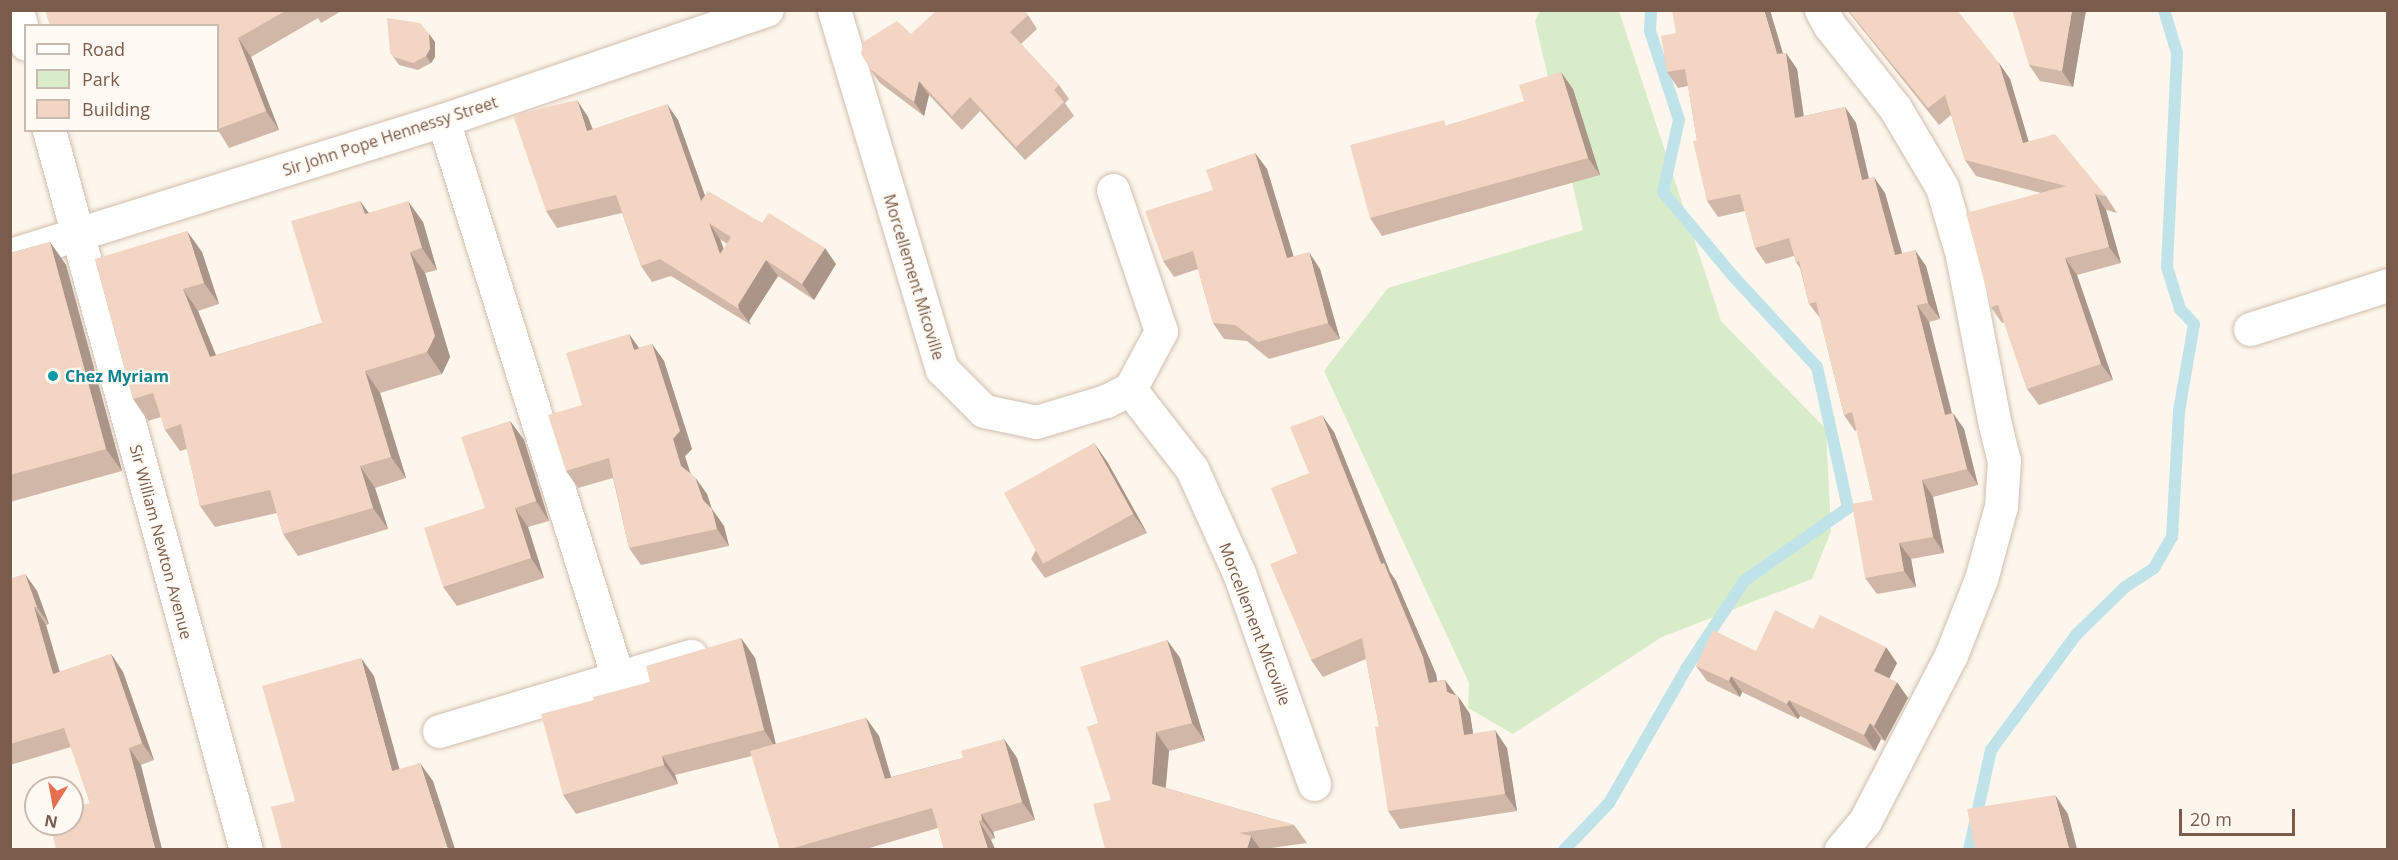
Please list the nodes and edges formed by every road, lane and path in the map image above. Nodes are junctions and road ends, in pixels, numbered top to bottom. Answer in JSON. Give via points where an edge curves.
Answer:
{"nodes":[{"id":1,"x":17,"y":10,"type":"edge"},
{"id":2,"x":767,"y":10,"type":"edge"},
{"id":3,"x":834,"y":10,"type":"edge"},
{"id":4,"x":1821,"y":10,"type":"edge"},
{"id":5,"x":24,"y":36,"type":"edge"},
{"id":6,"x":443,"y":120,"type":"junction"},
{"id":7,"x":50,"y":132,"type":"edge"},
{"id":8,"x":1113,"y":190,"type":"dead end"},
{"id":9,"x":76,"y":234,"type":"junction"},
{"id":10,"x":10,"y":255,"type":"edge"},
{"id":11,"x":2388,"y":285,"type":"edge"},
{"id":12,"x":2250,"y":329,"type":"dead end"},
{"id":13,"x":1130,"y":389,"type":"junction"},
{"id":14,"x":719,"y":648,"type":"edge"},
{"id":15,"x":618,"y":678,"type":"junction"},
{"id":16,"x":439,"y":731,"type":"dead end"},
{"id":17,"x":1314,"y":784,"type":"dead end"},
{"id":18,"x":246,"y":849,"type":"edge"},
{"id":19,"x":1841,"y":849,"type":"edge"}],
"edges":[{"from":1,"to":5,"type":"street"},
{"from":2,"to":6,"type":"street","name":"Sir John Pope Hennessy Street"},
{"from":3,"to":13,"type":"street","name":"Morcellement Micoville","via":[[942,369],[984,411],[1036,422],[1106,401]]},
{"from":4,"to":19,"type":"street","via":[[1895,108],[1942,187],[1962,255],[2004,460],[1998,516],[1981,579],[1951,655],[1865,821]]},
{"from":6,"to":9,"type":"street","name":"Sir John Pope Hennessy Street"},
{"from":6,"to":15,"type":"street"},
{"from":7,"to":9,"type":"street","name":"Sir William Newton Avenue"},
{"from":8,"to":13,"type":"street","via":[[1161,331]]},
{"from":9,"to":10,"type":"street","name":"Sir John Pope Hennessy Street"},
{"from":9,"to":18,"type":"street","name":"Sir William Newton Avenue"},
{"from":11,"to":12,"type":"street"},
{"from":13,"to":17,"type":"street","name":"Morcellement Micoville","via":[[1192,469],[1239,573]]},
{"from":14,"to":15,"type":"street"},
{"from":15,"to":16,"type":"street"}]}
